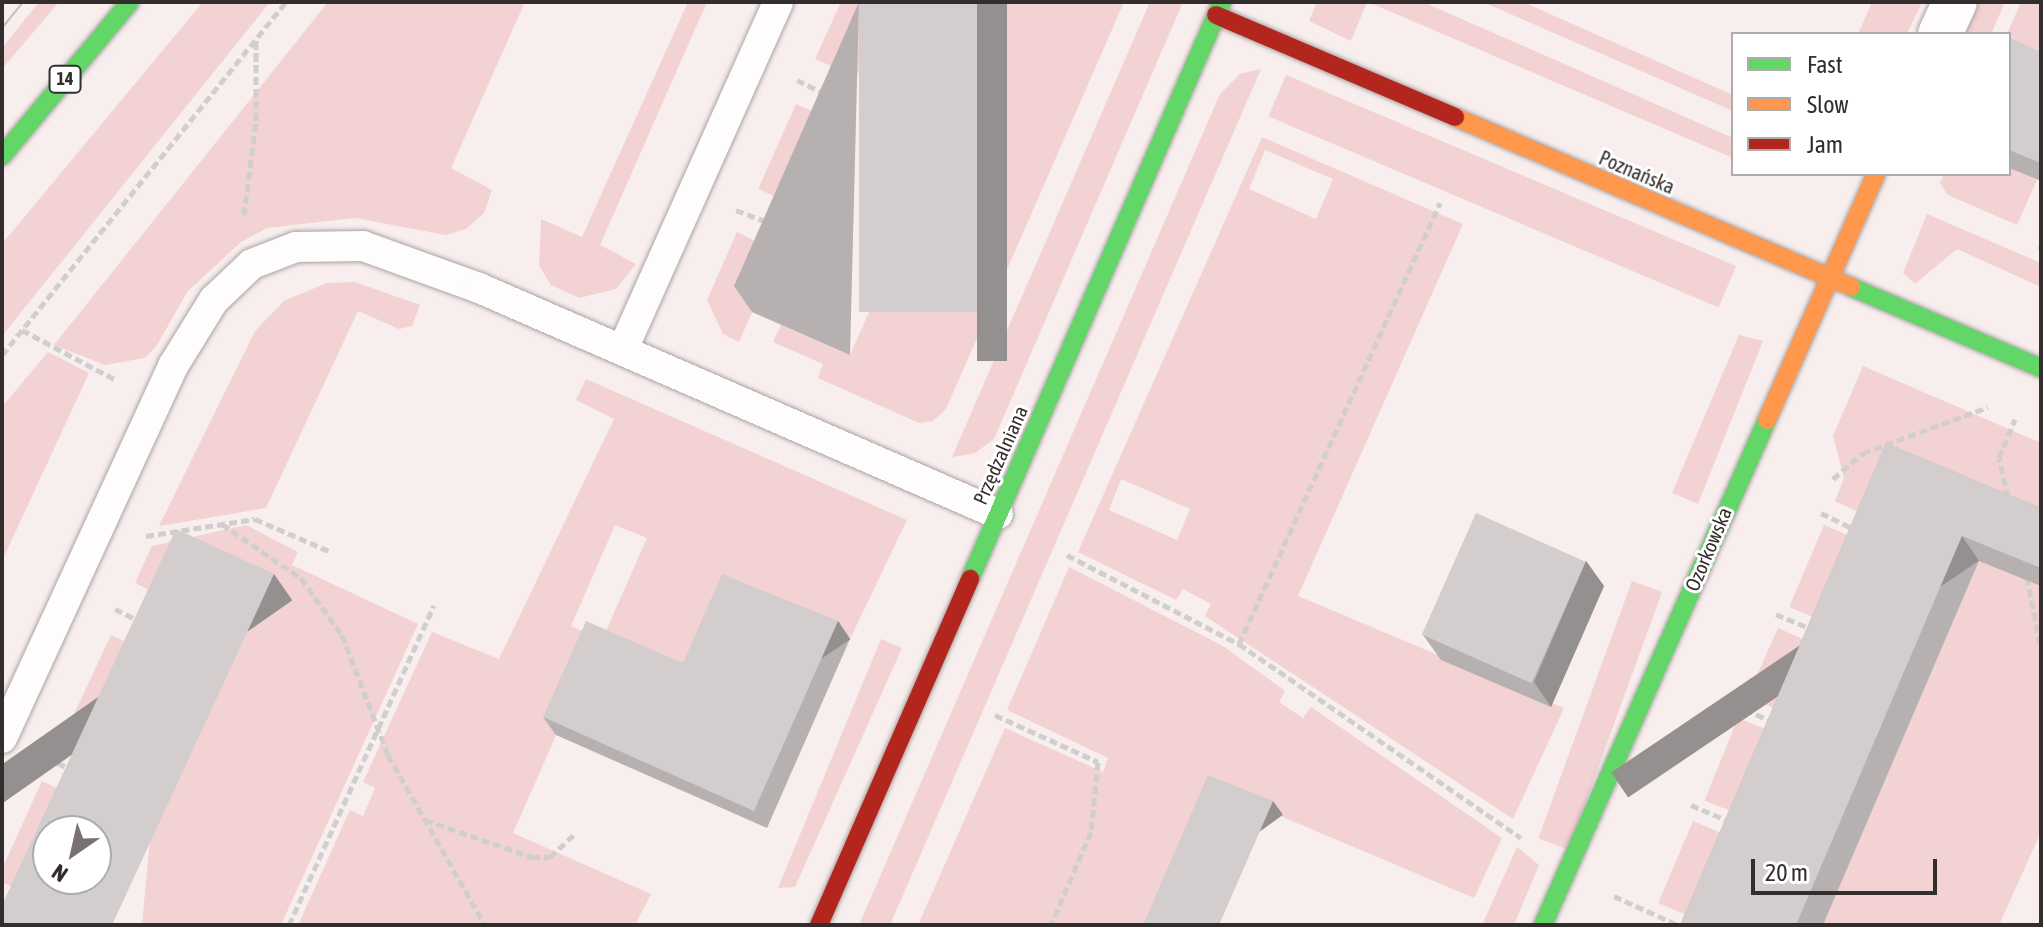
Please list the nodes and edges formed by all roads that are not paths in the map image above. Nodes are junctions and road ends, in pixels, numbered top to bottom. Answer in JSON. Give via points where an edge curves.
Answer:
{"nodes":[{"id":1,"x":130,"y":2,"type":"edge"},
{"id":2,"x":778,"y":2,"type":"edge"},
{"id":3,"x":1955,"y":2,"type":"edge"},
{"id":4,"x":1219,"y":8,"type":"edge"},
{"id":5,"x":1941,"y":32,"type":"edge"},
{"id":6,"x":2,"y":156,"type":"edge"},
{"id":7,"x":1875,"y":176,"type":"edge"},
{"id":8,"x":1827,"y":277,"type":"junction"},
{"id":9,"x":623,"y":349,"type":"junction"},
{"id":10,"x":2041,"y":368,"type":"edge"},
{"id":11,"x":998,"y":514,"type":"junction"},
{"id":12,"x":2,"y":738,"type":"edge"},
{"id":13,"x":819,"y":925,"type":"edge"},
{"id":14,"x":1543,"y":925,"type":"edge"}],
"edges":[{"from":1,"to":6,"type":"street","number":"14"},
{"from":2,"to":9,"type":"lane"},
{"from":3,"to":5,"type":"street"},
{"from":4,"to":8,"type":"street","name":"Poznańska"},
{"from":4,"to":11,"type":"street","name":"Przędzalniana"},
{"from":7,"to":8,"type":"street","name":"Ozorkowska"},
{"from":8,"to":10,"type":"street","name":"Poznańska"},
{"from":8,"to":14,"type":"street","name":"Ozorkowska"},
{"from":9,"to":11,"type":"lane"},
{"from":9,"to":12,"type":"lane","via":[[363,246],[296,247],[252,264],[214,300],[158,401]]},
{"from":11,"to":13,"type":"street","name":"Przędzalniana"}]}
